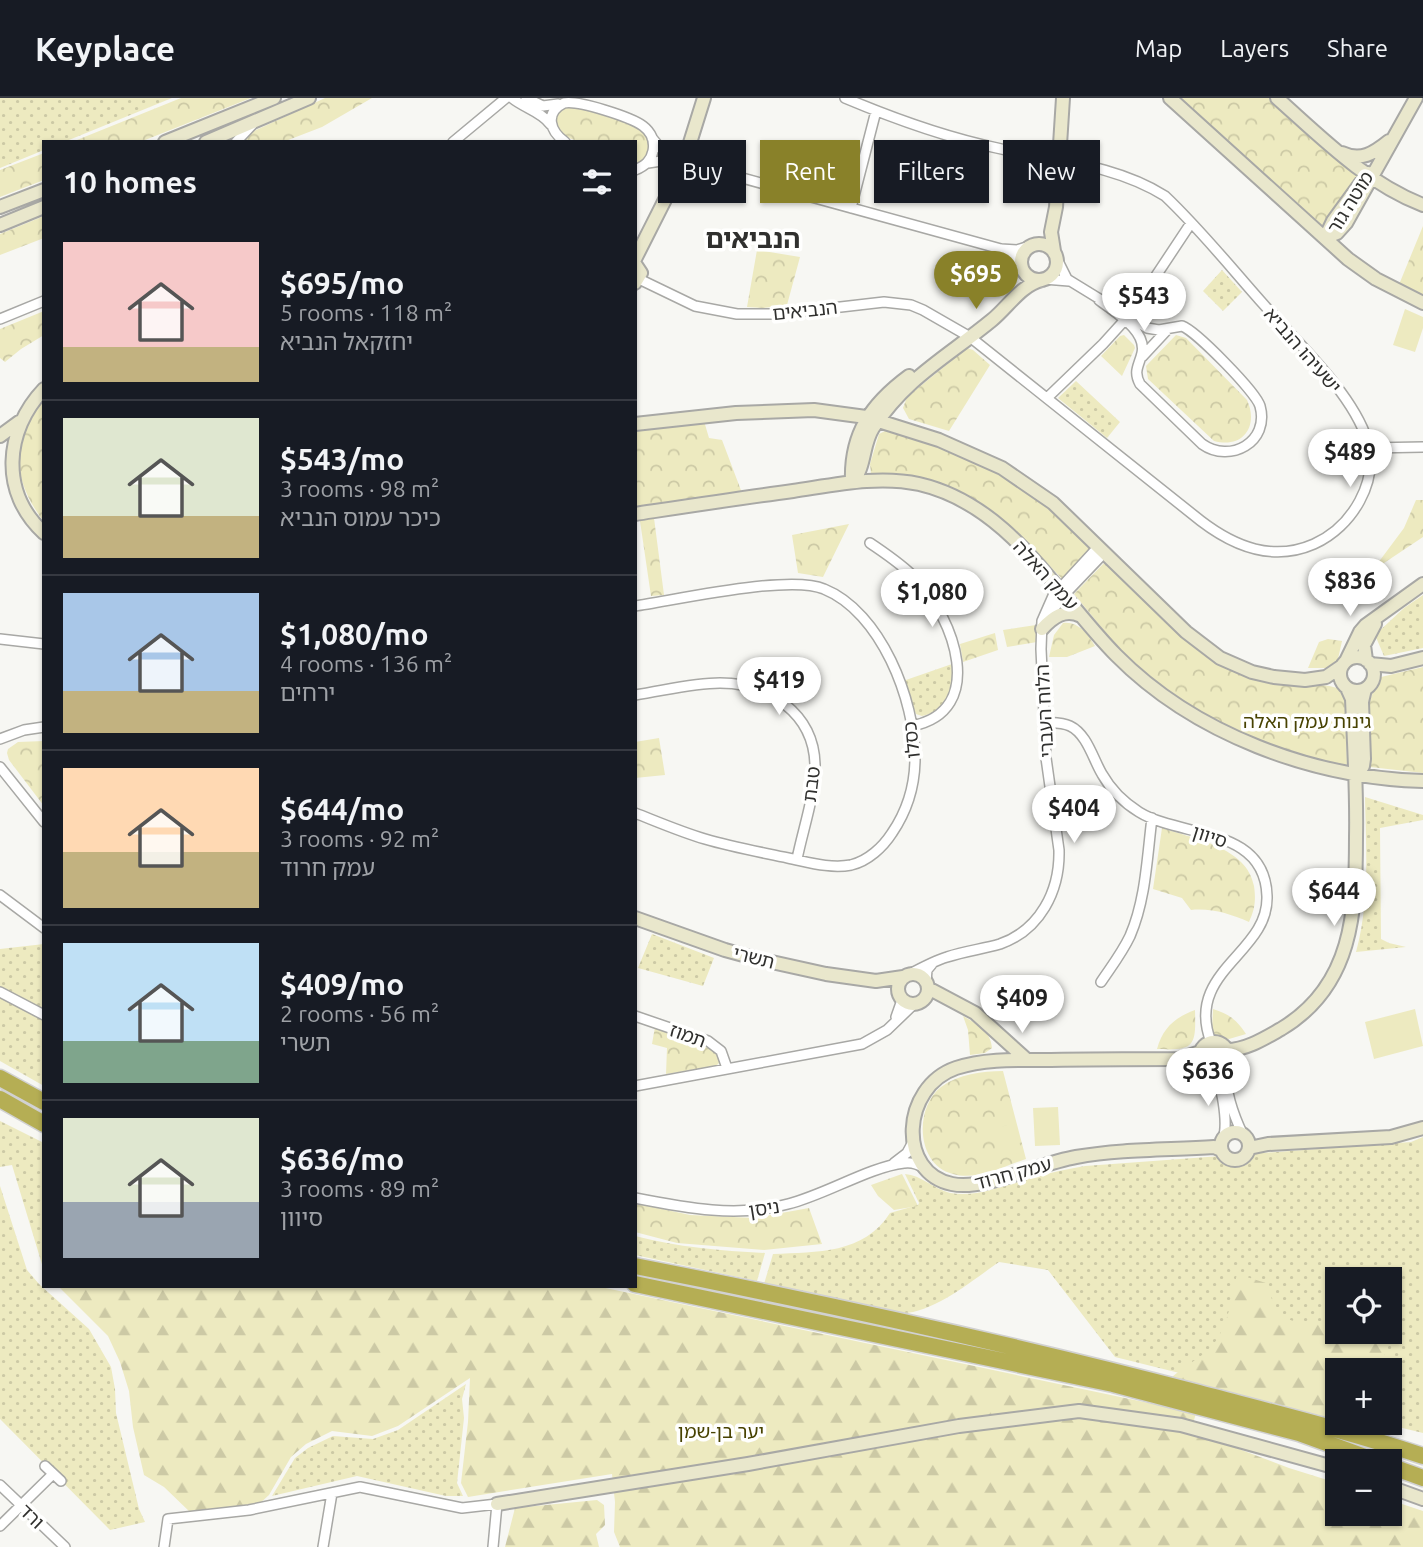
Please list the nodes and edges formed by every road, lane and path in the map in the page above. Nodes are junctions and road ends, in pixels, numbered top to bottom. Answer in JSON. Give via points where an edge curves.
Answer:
{"nodes":[{"id":1,"x":274,"y":98,"type":"edge"},
{"id":2,"x":309,"y":98,"type":"edge"},
{"id":3,"x":506,"y":98,"type":"edge"},
{"id":4,"x":512,"y":98,"type":"edge"},
{"id":5,"x":526,"y":98,"type":"edge"},
{"id":6,"x":704,"y":98,"type":"edge"},
{"id":7,"x":845,"y":98,"type":"edge"},
{"id":8,"x":1170,"y":98,"type":"edge"},
{"id":9,"x":1277,"y":98,"type":"edge"},
{"id":10,"x":1416,"y":98,"type":"edge"},
{"id":11,"x":1063,"y":100,"type":"edge"},
{"id":12,"x":564,"y":103,"type":"junction"},
{"id":13,"x":876,"y":111,"type":"junction"},
{"id":14,"x":254,"y":123,"type":"junction"},
{"id":15,"x":551,"y":127,"type":"junction"},
{"id":16,"x":652,"y":138,"type":"junction"},
{"id":17,"x":170,"y":140,"type":"edge"},
{"id":18,"x":211,"y":140,"type":"edge"},
{"id":19,"x":238,"y":140,"type":"edge"},
{"id":20,"x":455,"y":140,"type":"edge"},
{"id":21,"x":563,"y":140,"type":"edge"},
{"id":22,"x":691,"y":140,"type":"edge"},
{"id":23,"x":1060,"y":140,"type":"edge"},
{"id":24,"x":1389,"y":144,"type":"junction"},
{"id":25,"x":658,"y":147,"type":"edge"},
{"id":26,"x":1003,"y":148,"type":"edge"},
{"id":27,"x":1335,"y":149,"type":"junction"},
{"id":28,"x":658,"y":162,"type":"edge"},
{"id":29,"x":646,"y":164,"type":"junction"},
{"id":30,"x":637,"y":169,"type":"edge"},
{"id":31,"x":1100,"y":169,"type":"edge"},
{"id":32,"x":1369,"y":177,"type":"junction"},
{"id":33,"x":746,"y":180,"type":"edge"},
{"id":34,"x":42,"y":191,"type":"edge"},
{"id":35,"x":1396,"y":194,"type":"junction"},
{"id":36,"x":664,"y":203,"type":"edge"},
{"id":37,"x":1056,"y":203,"type":"edge"},
{"id":38,"x":1423,"y":205,"type":"edge"},
{"id":39,"x":0,"y":207,"type":"edge"},
{"id":40,"x":42,"y":208,"type":"edge"},
{"id":41,"x":851,"y":208,"type":"junction"},
{"id":42,"x":1191,"y":223,"type":"junction"},
{"id":43,"x":0,"y":225,"type":"edge"},
{"id":44,"x":1052,"y":225,"type":"junction"},
{"id":45,"x":1325,"y":238,"type":"junction"},
{"id":46,"x":1032,"y":245,"type":"junction"},
{"id":47,"x":1001,"y":249,"type":"junction"},
{"id":48,"x":1056,"y":255,"type":"junction"},
{"id":49,"x":637,"y":257,"type":"edge"},
{"id":50,"x":637,"y":265,"type":"edge"},
{"id":51,"x":1021,"y":267,"type":"junction"},
{"id":52,"x":1043,"y":280,"type":"junction"},
{"id":53,"x":637,"y":281,"type":"edge"},
{"id":54,"x":1071,"y":282,"type":"junction"},
{"id":55,"x":1012,"y":302,"type":"junction"},
{"id":56,"x":42,"y":303,"type":"edge"},
{"id":57,"x":1423,"y":303,"type":"edge"},
{"id":58,"x":1127,"y":318,"type":"junction"},
{"id":59,"x":0,"y":319,"type":"edge"},
{"id":60,"x":1172,"y":327,"type":"junction"},
{"id":61,"x":965,"y":340,"type":"junction"},
{"id":62,"x":1138,"y":363,"type":"junction"},
{"id":63,"x":42,"y":392,"type":"edge"},
{"id":64,"x":900,"y":394,"type":"junction"},
{"id":65,"x":1047,"y":398,"type":"junction"},
{"id":66,"x":22,"y":419,"type":"junction"},
{"id":67,"x":872,"y":419,"type":"junction"},
{"id":68,"x":637,"y":424,"type":"edge"},
{"id":69,"x":907,"y":430,"type":"junction"},
{"id":70,"x":0,"y":436,"type":"edge"},
{"id":71,"x":1423,"y":447,"type":"edge"},
{"id":72,"x":1370,"y":448,"type":"junction"},
{"id":73,"x":0,"y":459,"type":"edge"},
{"id":74,"x":13,"y":477,"type":"junction"},
{"id":75,"x":852,"y":482,"type":"junction"},
{"id":76,"x":637,"y":514,"type":"edge"},
{"id":77,"x":42,"y":531,"type":"edge"},
{"id":78,"x":870,"y":543,"type":"dead end"},
{"id":79,"x":1102,"y":549,"type":"junction"},
{"id":80,"x":1423,"y":584,"type":"edge"},
{"id":81,"x":1062,"y":592,"type":"junction"},
{"id":82,"x":637,"y":606,"type":"edge"},
{"id":83,"x":1389,"y":607,"type":"junction"},
{"id":84,"x":1084,"y":618,"type":"junction"},
{"id":85,"x":1042,"y":634,"type":"junction"},
{"id":86,"x":0,"y":639,"type":"edge"},
{"id":87,"x":42,"y":644,"type":"edge"},
{"id":88,"x":1423,"y":658,"type":"edge"},
{"id":89,"x":1368,"y":662,"type":"junction"},
{"id":90,"x":1344,"y":663,"type":"junction"},
{"id":91,"x":1347,"y":688,"type":"junction"},
{"id":92,"x":1366,"y":689,"type":"junction"},
{"id":93,"x":637,"y":695,"type":"edge"},
{"id":94,"x":1043,"y":722,"type":"junction"},
{"id":95,"x":912,"y":726,"type":"junction"},
{"id":96,"x":42,"y":727,"type":"edge"},
{"id":97,"x":0,"y":739,"type":"edge"},
{"id":98,"x":0,"y":767,"type":"edge"},
{"id":99,"x":1356,"y":775,"type":"junction"},
{"id":100,"x":1423,"y":781,"type":"edge"},
{"id":101,"x":637,"y":815,"type":"edge"},
{"id":102,"x":1152,"y":818,"type":"junction"},
{"id":103,"x":42,"y":820,"type":"edge"},
{"id":104,"x":797,"y":859,"type":"junction"},
{"id":105,"x":0,"y":895,"type":"edge"},
{"id":106,"x":637,"y":919,"type":"edge"},
{"id":107,"x":42,"y":926,"type":"edge"},
{"id":108,"x":937,"y":961,"type":"junction"},
{"id":109,"x":906,"y":976,"type":"junction"},
{"id":110,"x":876,"y":981,"type":"junction"},
{"id":111,"x":1101,"y":982,"type":"dead end"},
{"id":112,"x":927,"y":985,"type":"junction"},
{"id":113,"x":0,"y":992,"type":"edge"},
{"id":114,"x":908,"y":1001,"type":"junction"},
{"id":115,"x":952,"y":1002,"type":"junction"},
{"id":116,"x":42,"y":1014,"type":"edge"},
{"id":117,"x":637,"y":1017,"type":"edge"},
{"id":118,"x":996,"y":1033,"type":"junction"},
{"id":119,"x":1217,"y":1044,"type":"junction"},
{"id":120,"x":1200,"y":1052,"type":"junction"},
{"id":121,"x":1027,"y":1060,"type":"junction"},
{"id":122,"x":990,"y":1061,"type":"junction"},
{"id":123,"x":1226,"y":1064,"type":"junction"},
{"id":124,"x":727,"y":1068,"type":"junction"},
{"id":125,"x":1210,"y":1070,"type":"junction"},
{"id":126,"x":0,"y":1078,"type":"edge"},
{"id":127,"x":637,"y":1086,"type":"edge"},
{"id":128,"x":0,"y":1099,"type":"edge"},
{"id":129,"x":42,"y":1101,"type":"edge"},
{"id":130,"x":42,"y":1123,"type":"edge"},
{"id":131,"x":1423,"y":1128,"type":"edge"},
{"id":132,"x":1243,"y":1135,"type":"junction"},
{"id":133,"x":914,"y":1140,"type":"junction"},
{"id":134,"x":1222,"y":1144,"type":"junction"},
{"id":135,"x":1249,"y":1148,"type":"junction"},
{"id":136,"x":886,"y":1167,"type":"junction"},
{"id":137,"x":926,"y":1169,"type":"junction"},
{"id":138,"x":637,"y":1198,"type":"edge"},
{"id":139,"x":637,"y":1266,"type":"edge"},
{"id":140,"x":637,"y":1284,"type":"edge"},
{"id":141,"x":1343,"y":1449,"type":"edge"},
{"id":142,"x":1423,"y":1456,"type":"edge"},
{"id":143,"x":1325,"y":1465,"type":"edge"},
{"id":144,"x":1402,"y":1470,"type":"edge"},
{"id":145,"x":1423,"y":1478,"type":"edge"},
{"id":146,"x":61,"y":1481,"type":"dead end"},
{"id":147,"x":0,"y":1485,"type":"edge"},
{"id":148,"x":1402,"y":1491,"type":"edge"},
{"id":149,"x":332,"y":1493,"type":"junction"},
{"id":150,"x":1423,"y":1499,"type":"edge"},
{"id":151,"x":497,"y":1504,"type":"junction"},
{"id":152,"x":21,"y":1505,"type":"junction"},
{"id":153,"x":0,"y":1526,"type":"edge"},
{"id":154,"x":65,"y":1547,"type":"edge"},
{"id":155,"x":164,"y":1547,"type":"edge"},
{"id":156,"x":323,"y":1547,"type":"edge"},
{"id":157,"x":493,"y":1547,"type":"edge"}],
"edges":[{"from":1,"to":17,"type":"street"},
{"from":2,"to":14,"type":"street"},
{"from":3,"to":20,"type":"street"},
{"from":4,"to":15,"type":"street","via":[[544,117]]},
{"from":5,"to":12,"type":"street","via":[[543,106]]},
{"from":6,"to":22,"type":"street"},
{"from":7,"to":13,"type":"street","name":"ישעיהו הנביא"},
{"from":8,"to":45,"type":"street"},
{"from":9,"to":27,"type":"street"},
{"from":10,"to":24,"type":"street","name":"מוטה גור"},
{"from":11,"to":23,"type":"street"},
{"from":12,"to":15,"type":"street","via":[[552,112]]},
{"from":12,"to":16,"type":"street","via":[[580,103],[635,122]]},
{"from":13,"to":26,"type":"street","name":"ישעיהו הנביא","via":[[956,138]]},
{"from":13,"to":41,"type":"street"},
{"from":14,"to":18,"type":"street"},
{"from":14,"to":19,"type":"street"},
{"from":15,"to":21,"type":"street"},
{"from":16,"to":25,"type":"street"},
{"from":16,"to":29,"type":"street","via":[[653,153]]},
{"from":24,"to":27,"type":"street","via":[[1363,157]]},
{"from":24,"to":32,"type":"street","name":"מוטה גור"},
{"from":24,"to":35,"type":"street","via":[[1386,175]]},
{"from":27,"to":32,"type":"street"},
{"from":28,"to":29,"type":"street"},
{"from":29,"to":30,"type":"street"},
{"from":31,"to":42,"type":"street","name":"ישעיהו הנביא","via":[[1165,196]]},
{"from":32,"to":35,"type":"street"},
{"from":32,"to":45,"type":"street","name":"מוטה גור","via":[[1346,223]]},
{"from":33,"to":41,"type":"street"},
{"from":34,"to":39,"type":"street"},
{"from":35,"to":38,"type":"street"},
{"from":36,"to":49,"type":"street"},
{"from":37,"to":44,"type":"street"},
{"from":40,"to":43,"type":"street"},
{"from":41,"to":47,"type":"street"},
{"from":42,"to":58,"type":"street"},
{"from":42,"to":72,"type":"street","name":"ישעיהו הנביא","via":[[1343,396]]},
{"from":44,"to":46,"type":"street","via":[[1044,238]]},
{"from":44,"to":48,"type":"street"},
{"from":45,"to":57,"type":"street","via":[[1361,269]]},
{"from":46,"to":47,"type":"street"},
{"from":46,"to":48,"type":"street","via":[[1046,245]]},
{"from":46,"to":51,"type":"street","via":[[1023,253]]},
{"from":47,"to":51,"type":"street"},
{"from":48,"to":52,"type":"street","via":[[1054,272]]},
{"from":48,"to":54,"type":"street"},
{"from":50,"to":53,"type":"street"},
{"from":51,"to":52,"type":"street","via":[[1029,278]]},
{"from":51,"to":55,"type":"street","via":[[1022,284]]},
{"from":52,"to":54,"type":"street"},
{"from":52,"to":55,"type":"street","via":[[1030,284]]},
{"from":53,"to":61,"type":"street","name":"הנביאים","via":[[695,306],[737,314],[877,303],[911,305],[939,318]]},
{"from":54,"to":58,"type":"street"},
{"from":55,"to":61,"type":"street"},
{"from":56,"to":59,"type":"street"},
{"from":58,"to":60,"type":"street","via":[[1153,330]]},
{"from":58,"to":62,"type":"street","via":[[1140,338]]},
{"from":58,"to":65,"type":"street"},
{"from":60,"to":62,"type":"street"},
{"from":60,"to":62,"type":"street","via":[[1192,331],[1254,395],[1261,422],[1250,442],[1227,453],[1210,450],[1140,384]]},
{"from":61,"to":64,"type":"street"},
{"from":61,"to":65,"type":"street"},
{"from":61,"to":67,"type":"street","via":[[897,384]]},
{"from":63,"to":66,"type":"street"},
{"from":64,"to":67,"type":"street"},
{"from":64,"to":69,"type":"street","via":[[897,414]]},
{"from":65,"to":72,"type":"street","via":[[1219,534],[1245,548],[1304,549],[1339,527],[1363,494]]},
{"from":66,"to":70,"type":"street"},
{"from":66,"to":74,"type":"street","via":[[13,450]]},
{"from":67,"to":68,"type":"street","via":[[828,411],[778,410]]},
{"from":67,"to":69,"type":"street"},
{"from":67,"to":75,"type":"street","via":[[861,469]]},
{"from":69,"to":79,"type":"street","via":[[958,447],[1017,476]]},
{"from":71,"to":72,"type":"street"},
{"from":73,"to":74,"type":"street"},
{"from":74,"to":77,"type":"street","via":[[27,516]]},
{"from":75,"to":76,"type":"street","name":"עמק האלה"},
{"from":75,"to":81,"type":"street","name":"עמק האלה","via":[[902,481],[962,500],[1005,530]]},
{"from":78,"to":95,"type":"street","via":[[928,593],[954,650],[957,681],[949,707],[933,720]]},
{"from":79,"to":81,"type":"street","name":"הלוח העברי"},
{"from":79,"to":90,"type":"street","via":[[1186,632],[1234,666],[1305,680],[1326,677]]},
{"from":80,"to":83,"type":"street"},
{"from":81,"to":84,"type":"street","name":"עמק האלה"},
{"from":81,"to":85,"type":"street","name":"הלוח העברי","via":[[1044,612]]},
{"from":82,"to":95,"type":"street","name":"כסלו","via":[[780,584],[823,588],[857,611],[881,641]]},
{"from":83,"to":89,"type":"street","via":[[1366,639]]},
{"from":83,"to":90,"type":"street","via":[[1360,632]]},
{"from":84,"to":85,"type":"street","via":[[1067,612],[1054,618]]},
{"from":84,"to":99,"type":"street","name":"עמק האלה","via":[[1131,670],[1186,710],[1262,747]]},
{"from":85,"to":94,"type":"street","name":"הלוח העברי"},
{"from":86,"to":87,"type":"street"},
{"from":88,"to":89,"type":"street","via":[[1391,666]]},
{"from":89,"to":90,"type":"street","via":[[1356,657]]},
{"from":89,"to":92,"type":"street","via":[[1373,680]]},
{"from":90,"to":91,"type":"street","via":[[1341,680]]},
{"from":91,"to":92,"type":"street"},
{"from":91,"to":99,"type":"street","via":[[1352,699]]},
{"from":92,"to":99,"type":"street","via":[[1362,702],[1364,759]]},
{"from":93,"to":104,"type":"street","name":"טבת","via":[[738,684],[773,696],[795,712],[808,733],[815,761]]},
{"from":94,"to":102,"type":"street","name":"סיוון","via":[[1076,730],[1109,786],[1128,805]]},
{"from":94,"to":108,"type":"street","name":"הלוח העברי","via":[[1060,865],[1051,898],[1033,924],[1010,940]]},
{"from":95,"to":104,"type":"street","name":"כסלו","via":[[915,760],[909,800],[887,841],[852,864],[824,865]]},
{"from":96,"to":97,"type":"street"},
{"from":98,"to":103,"type":"street"},
{"from":99,"to":100,"type":"street","name":"עמק האלה"},
{"from":99,"to":119,"type":"street","via":[[1355,895],[1342,958],[1324,989],[1299,1016],[1244,1047],[1233,1050]]},
{"from":101,"to":104,"type":"street","name":"כסלו","via":[[702,838]]},
{"from":102,"to":111,"type":"street","via":[[1136,921]]},
{"from":102,"to":119,"type":"street","name":"סיוון","via":[[1233,843],[1253,858],[1265,882],[1264,919],[1214,984],[1205,1027]]},
{"from":105,"to":107,"type":"street"},
{"from":106,"to":110,"type":"street","name":"תשרי","via":[[758,959]]},
{"from":108,"to":109,"type":"street","name":"הלוח העברי"},
{"from":108,"to":112,"type":"street","via":[[927,970]]},
{"from":109,"to":110,"type":"street","name":"תשרי"},
{"from":109,"to":112,"type":"street","via":[[919,975]]},
{"from":109,"to":114,"type":"street","via":[[898,985]]},
{"from":110,"to":114,"type":"street","name":"תשרי"},
{"from":112,"to":114,"type":"street","via":[[926,996]]},
{"from":112,"to":115,"type":"street"},
{"from":113,"to":116,"type":"street"},
{"from":114,"to":115,"type":"street"},
{"from":114,"to":124,"type":"street","via":[[891,1025],[862,1044]]},
{"from":115,"to":118,"type":"street","via":[[975,1013]]},
{"from":117,"to":124,"type":"street","name":"תמוז","via":[[708,1041],[721,1051]]},
{"from":118,"to":121,"type":"street"},
{"from":118,"to":122,"type":"street","via":[[998,1054]]},
{"from":119,"to":120,"type":"street"},
{"from":119,"to":123,"type":"street","via":[[1228,1055]]},
{"from":120,"to":121,"type":"street","via":[[1179,1059]]},
{"from":120,"to":125,"type":"street","via":[[1202,1065]]},
{"from":121,"to":122,"type":"street"},
{"from":122,"to":133,"type":"street","via":[[955,1068],[933,1080],[915,1109]]},
{"from":123,"to":125,"type":"street","via":[[1220,1070]]},
{"from":123,"to":132,"type":"street","via":[[1234,1114]]},
{"from":124,"to":127,"type":"street"},
{"from":125,"to":134,"type":"street","via":[[1226,1117]]},
{"from":126,"to":129,"type":"highway"},
{"from":128,"to":130,"type":"highway"},
{"from":131,"to":135,"type":"street","via":[[1391,1138]]},
{"from":132,"to":134,"type":"street","via":[[1234,1132]]},
{"from":132,"to":135,"type":"street"},
{"from":133,"to":136,"type":"street","name":"ניסן","via":[[907,1153]]},
{"from":133,"to":137,"type":"street"},
{"from":134,"to":135,"type":"street","via":[[1227,1158],[1236,1160]]},
{"from":134,"to":137,"type":"street","name":"עמק חרוד","via":[[1077,1157],[975,1185],[950,1184]]},
{"from":136,"to":137,"type":"street","name":"ניסן","via":[[910,1163]]},
{"from":136,"to":138,"type":"street","name":"ניסן","via":[[809,1198],[761,1211],[732,1212]]},
{"from":139,"to":142,"type":"highway","via":[[825,1304],[1128,1374]]},
{"from":140,"to":141,"type":"highway","via":[[1113,1384]]},
{"from":143,"to":151,"type":"street","via":[[1181,1425],[1079,1411],[959,1426]]},
{"from":144,"to":145,"type":"highway"},
{"from":146,"to":152,"type":"street","via":[[49,1470]]},
{"from":147,"to":152,"type":"street","name":"ורד"},
{"from":148,"to":150,"type":"street"},
{"from":149,"to":151,"type":"street","via":[[360,1487],[463,1508]]},
{"from":149,"to":155,"type":"street","via":[[249,1510],[168,1519]]},
{"from":149,"to":156,"type":"street"},
{"from":151,"to":157,"type":"street"},
{"from":152,"to":153,"type":"street"},
{"from":152,"to":154,"type":"street","name":"ורד"}]}
